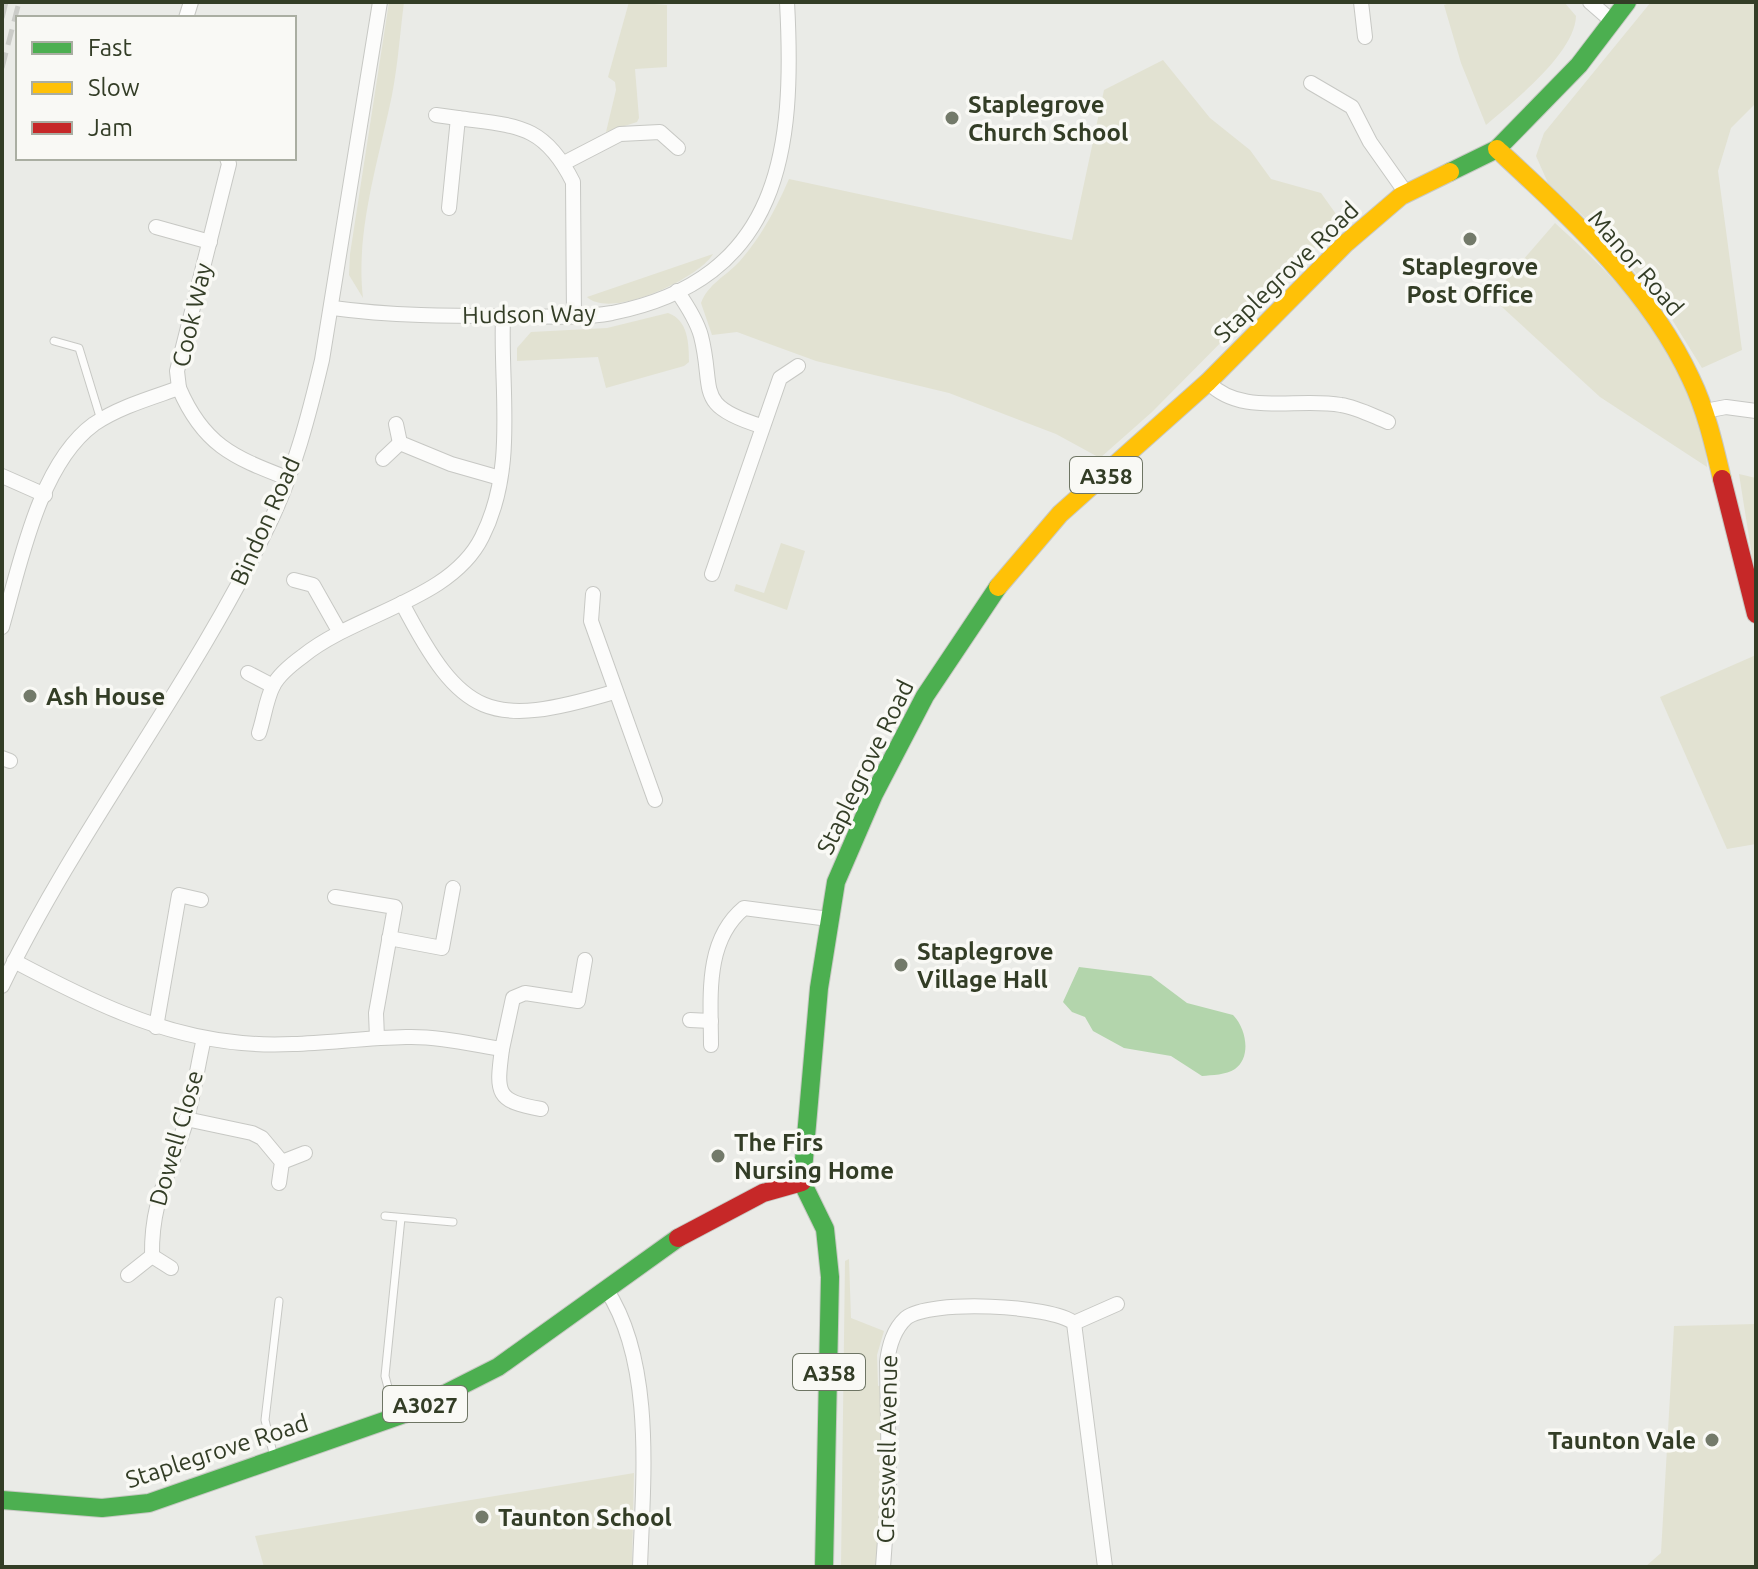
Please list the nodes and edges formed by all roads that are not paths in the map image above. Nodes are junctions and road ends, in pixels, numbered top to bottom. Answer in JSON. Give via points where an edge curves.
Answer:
{"nodes":[{"id":1,"x":380,"y":2,"type":"edge"},
{"id":2,"x":787,"y":2,"type":"edge"},
{"id":3,"x":1361,"y":2,"type":"edge"},
{"id":4,"x":1590,"y":2,"type":"edge"},
{"id":5,"x":1627,"y":2,"type":"edge"},
{"id":6,"x":1613,"y":22,"type":"junction"},
{"id":7,"x":1365,"y":37,"type":"dead end"},
{"id":8,"x":1311,"y":83,"type":"dead end"},
{"id":9,"x":436,"y":115,"type":"dead end"},
{"id":10,"x":458,"y":118,"type":"junction"},
{"id":11,"x":678,"y":148,"type":"dead end"},
{"id":12,"x":1497,"y":149,"type":"junction"},
{"id":13,"x":228,"y":160,"type":"edge"},
{"id":14,"x":564,"y":163,"type":"junction"},
{"id":15,"x":1406,"y":193,"type":"junction"},
{"id":16,"x":449,"y":208,"type":"dead end"},
{"id":17,"x":156,"y":227,"type":"dead end"},
{"id":18,"x":210,"y":242,"type":"junction"},
{"id":19,"x":677,"y":291,"type":"junction"},
{"id":20,"x":333,"y":308,"type":"junction"},
{"id":21,"x":503,"y":316,"type":"junction"},
{"id":22,"x":574,"y":316,"type":"junction"},
{"id":23,"x":54,"y":341,"type":"dead end"},
{"id":24,"x":798,"y":366,"type":"dead end"},
{"id":25,"x":1208,"y":382,"type":"junction"},
{"id":26,"x":179,"y":388,"type":"junction"},
{"id":27,"x":1705,"y":411,"type":"junction"},
{"id":28,"x":1756,"y":411,"type":"edge"},
{"id":29,"x":101,"y":420,"type":"junction"},
{"id":30,"x":1388,"y":422,"type":"dead end"},
{"id":31,"x":396,"y":424,"type":"dead end"},
{"id":32,"x":761,"y":426,"type":"junction"},
{"id":33,"x":400,"y":443,"type":"junction"},
{"id":34,"x":383,"y":459,"type":"dead end"},
{"id":35,"x":2,"y":476,"type":"edge"},
{"id":36,"x":287,"y":478,"type":"junction"},
{"id":37,"x":500,"y":478,"type":"junction"},
{"id":38,"x":45,"y":495,"type":"junction"},
{"id":39,"x":712,"y":574,"type":"dead end"},
{"id":40,"x":294,"y":580,"type":"dead end"},
{"id":41,"x":593,"y":594,"type":"dead end"},
{"id":42,"x":402,"y":603,"type":"junction"},
{"id":43,"x":1756,"y":614,"type":"edge"},
{"id":44,"x":2,"y":627,"type":"edge"},
{"id":45,"x":339,"y":631,"type":"junction"},
{"id":46,"x":248,"y":673,"type":"dead end"},
{"id":47,"x":273,"y":686,"type":"junction"},
{"id":48,"x":614,"y":692,"type":"junction"},
{"id":49,"x":259,"y":733,"type":"dead end"},
{"id":50,"x":655,"y":800,"type":"dead end"},
{"id":51,"x":453,"y":888,"type":"dead end"},
{"id":52,"x":335,"y":897,"type":"dead end"},
{"id":53,"x":201,"y":900,"type":"dead end"},
{"id":54,"x":829,"y":919,"type":"junction"},
{"id":55,"x":389,"y":938,"type":"junction"},
{"id":56,"x":585,"y":960,"type":"dead end"},
{"id":57,"x":14,"y":961,"type":"junction"},
{"id":58,"x":2,"y":986,"type":"edge"},
{"id":59,"x":690,"y":1020,"type":"dead end"},
{"id":60,"x":711,"y":1021,"type":"junction"},
{"id":61,"x":156,"y":1027,"type":"junction"},
{"id":62,"x":204,"y":1038,"type":"junction"},
{"id":63,"x":377,"y":1038,"type":"junction"},
{"id":64,"x":711,"y":1045,"type":"dead end"},
{"id":65,"x":502,"y":1049,"type":"junction"},
{"id":66,"x":541,"y":1109,"type":"dead end"},
{"id":67,"x":186,"y":1119,"type":"junction"},
{"id":68,"x":305,"y":1153,"type":"dead end"},
{"id":69,"x":282,"y":1162,"type":"junction"},
{"id":70,"x":802,"y":1182,"type":"junction"},
{"id":71,"x":279,"y":1183,"type":"dead end"},
{"id":72,"x":385,"y":1216,"type":"dead end"},
{"id":73,"x":401,"y":1218,"type":"junction"},
{"id":74,"x":453,"y":1222,"type":"dead end"},
{"id":75,"x":152,"y":1256,"type":"junction"},
{"id":76,"x":171,"y":1268,"type":"dead end"},
{"id":77,"x":128,"y":1275,"type":"dead end"},
{"id":78,"x":606,"y":1289,"type":"junction"},
{"id":79,"x":279,"y":1301,"type":"dead end"},
{"id":80,"x":1117,"y":1304,"type":"dead end"},
{"id":81,"x":1074,"y":1323,"type":"junction"},
{"id":82,"x":395,"y":1416,"type":"junction"},
{"id":83,"x":274,"y":1459,"type":"junction"},
{"id":84,"x":2,"y":1500,"type":"edge"},
{"id":85,"x":640,"y":1567,"type":"edge"},
{"id":86,"x":824,"y":1567,"type":"edge"},
{"id":87,"x":883,"y":1567,"type":"edge"},
{"id":88,"x":1105,"y":1567,"type":"edge"}],
"edges":[{"from":1,"to":20,"type":"street","name":"Bindon Road"},
{"from":2,"to":19,"type":"street","name":"Hudson Way","via":[[786,114],[776,179],[756,224],[734,251]]},
{"from":3,"to":7,"type":"street"},
{"from":4,"to":6,"type":"street"},
{"from":5,"to":6,"type":"main road","number":"A358"},
{"from":6,"to":12,"type":"main road","number":"A358","via":[[1542,106]]},
{"from":8,"to":15,"type":"street","via":[[1352,107]]},
{"from":9,"to":10,"type":"street"},
{"from":10,"to":14,"type":"street","via":[[512,125],[541,137]]},
{"from":10,"to":16,"type":"street"},
{"from":11,"to":14,"type":"street","via":[[660,132],[620,134]]},
{"from":12,"to":15,"type":"main road","name":"Staplegrove Road","number":"A358"},
{"from":12,"to":27,"type":"main road","name":"Manor Road","via":[[1634,291],[1660,324]]},
{"from":13,"to":18,"type":"street","name":"Cook Way"},
{"from":14,"to":22,"type":"street","via":[[576,202]]},
{"from":15,"to":25,"type":"main road","name":"Staplegrove Road","number":"A358","via":[[1345,244]]},
{"from":17,"to":18,"type":"street","name":"Cook Way"},
{"from":18,"to":26,"type":"street","name":"Cook Way","via":[[177,371]]},
{"from":19,"to":22,"type":"street","name":"Hudson Way","via":[[639,306]]},
{"from":19,"to":32,"type":"street","via":[[701,334],[713,402],[731,417]]},
{"from":20,"to":21,"type":"street","name":"Hudson Way"},
{"from":20,"to":36,"type":"street","name":"Bindon Road","via":[[311,408]]},
{"from":21,"to":22,"type":"street","name":"Hudson Way"},
{"from":21,"to":37,"type":"street","via":[[506,450]]},
{"from":23,"to":29,"type":"lane","via":[[79,348]]},
{"from":24,"to":32,"type":"street","via":[[780,378]]},
{"from":25,"to":30,"type":"street","via":[[1220,395],[1240,401],[1342,405]]},
{"from":25,"to":54,"type":"main road","name":"Staplegrove Road","number":"A358","via":[[1060,514],[992,594],[925,696],[874,794],[846,854]]},
{"from":26,"to":29,"type":"street","name":"Cook Way"},
{"from":26,"to":36,"type":"street","name":"Cook Way","via":[[195,422],[215,444]]},
{"from":27,"to":28,"type":"street"},
{"from":27,"to":43,"type":"main road","name":"Manor Road","via":[[1734,547]]},
{"from":29,"to":38,"type":"street","name":"Cook Way","via":[[69,450]]},
{"from":31,"to":33,"type":"street"},
{"from":32,"to":39,"type":"street"},
{"from":33,"to":34,"type":"street"},
{"from":33,"to":37,"type":"street"},
{"from":35,"to":38,"type":"street"},
{"from":36,"to":57,"type":"street","name":"Bindon Road","via":[[219,620],[46,899]]},
{"from":37,"to":42,"type":"street","via":[[481,539],[464,561],[442,581]]},
{"from":38,"to":44,"type":"street","name":"Cook Way"},
{"from":40,"to":45,"type":"street","via":[[313,585]]},
{"from":41,"to":48,"type":"street","via":[[591,621]]},
{"from":42,"to":45,"type":"street"},
{"from":42,"to":48,"type":"street","via":[[446,679],[485,708],[534,713]]},
{"from":45,"to":47,"type":"street","via":[[293,664]]},
{"from":46,"to":47,"type":"street"},
{"from":47,"to":49,"type":"street"},
{"from":48,"to":50,"type":"street"},
{"from":51,"to":55,"type":"street","via":[[442,948]]},
{"from":52,"to":55,"type":"street","via":[[395,907]]},
{"from":53,"to":61,"type":"street","via":[[179,895]]},
{"from":54,"to":60,"type":"street","via":[[744,908],[731,919],[715,951]]},
{"from":54,"to":70,"type":"main road","name":"Staplegrove Road","number":"A358"},
{"from":55,"to":63,"type":"street"},
{"from":56,"to":65,"type":"street","via":[[578,1001],[525,993],[513,998]]},
{"from":57,"to":58,"type":"street","name":"Bindon Road"},
{"from":57,"to":61,"type":"street","name":"Dowell Close"},
{"from":59,"to":60,"type":"street"},
{"from":60,"to":64,"type":"street"},
{"from":61,"to":62,"type":"street","name":"Dowell Close"},
{"from":62,"to":63,"type":"street","name":"Dowell Close","via":[[280,1044]]},
{"from":62,"to":67,"type":"street","name":"Dowell Close"},
{"from":63,"to":65,"type":"street","name":"Dowell Close","via":[[410,1036]]},
{"from":65,"to":66,"type":"street","via":[[501,1095],[506,1101]]},
{"from":67,"to":69,"type":"street","via":[[252,1133]]},
{"from":67,"to":75,"type":"street","name":"Dowell Close","via":[[157,1195]]},
{"from":68,"to":69,"type":"street"},
{"from":69,"to":71,"type":"street"},
{"from":70,"to":78,"type":"main road","name":"Staplegrove Road","number":"A3027","via":[[742,1201]]},
{"from":70,"to":86,"type":"main road","number":"A358","via":[[825,1229],[830,1277]]},
{"from":72,"to":73,"type":"lane"},
{"from":73,"to":74,"type":"lane"},
{"from":73,"to":82,"type":"lane","via":[[385,1376]]},
{"from":75,"to":76,"type":"street"},
{"from":75,"to":77,"type":"street"},
{"from":78,"to":82,"type":"main road","name":"Staplegrove Road","number":"A3027","via":[[498,1367]]},
{"from":78,"to":85,"type":"street","via":[[622,1314],[638,1388],[643,1469]]},
{"from":79,"to":83,"type":"lane","via":[[265,1420]]},
{"from":80,"to":81,"type":"street"},
{"from":81,"to":87,"type":"street","name":"Cresswell Avenue","via":[[1065,1316],[1024,1310],[943,1307],[923,1309],[896,1330],[887,1362],[889,1485]]},
{"from":81,"to":88,"type":"street"},
{"from":82,"to":83,"type":"main road","name":"Staplegrove Road","number":"A3027"},
{"from":83,"to":84,"type":"main road","name":"Staplegrove Road","number":"A3027","via":[[139,1505],[81,1507]]}]}
